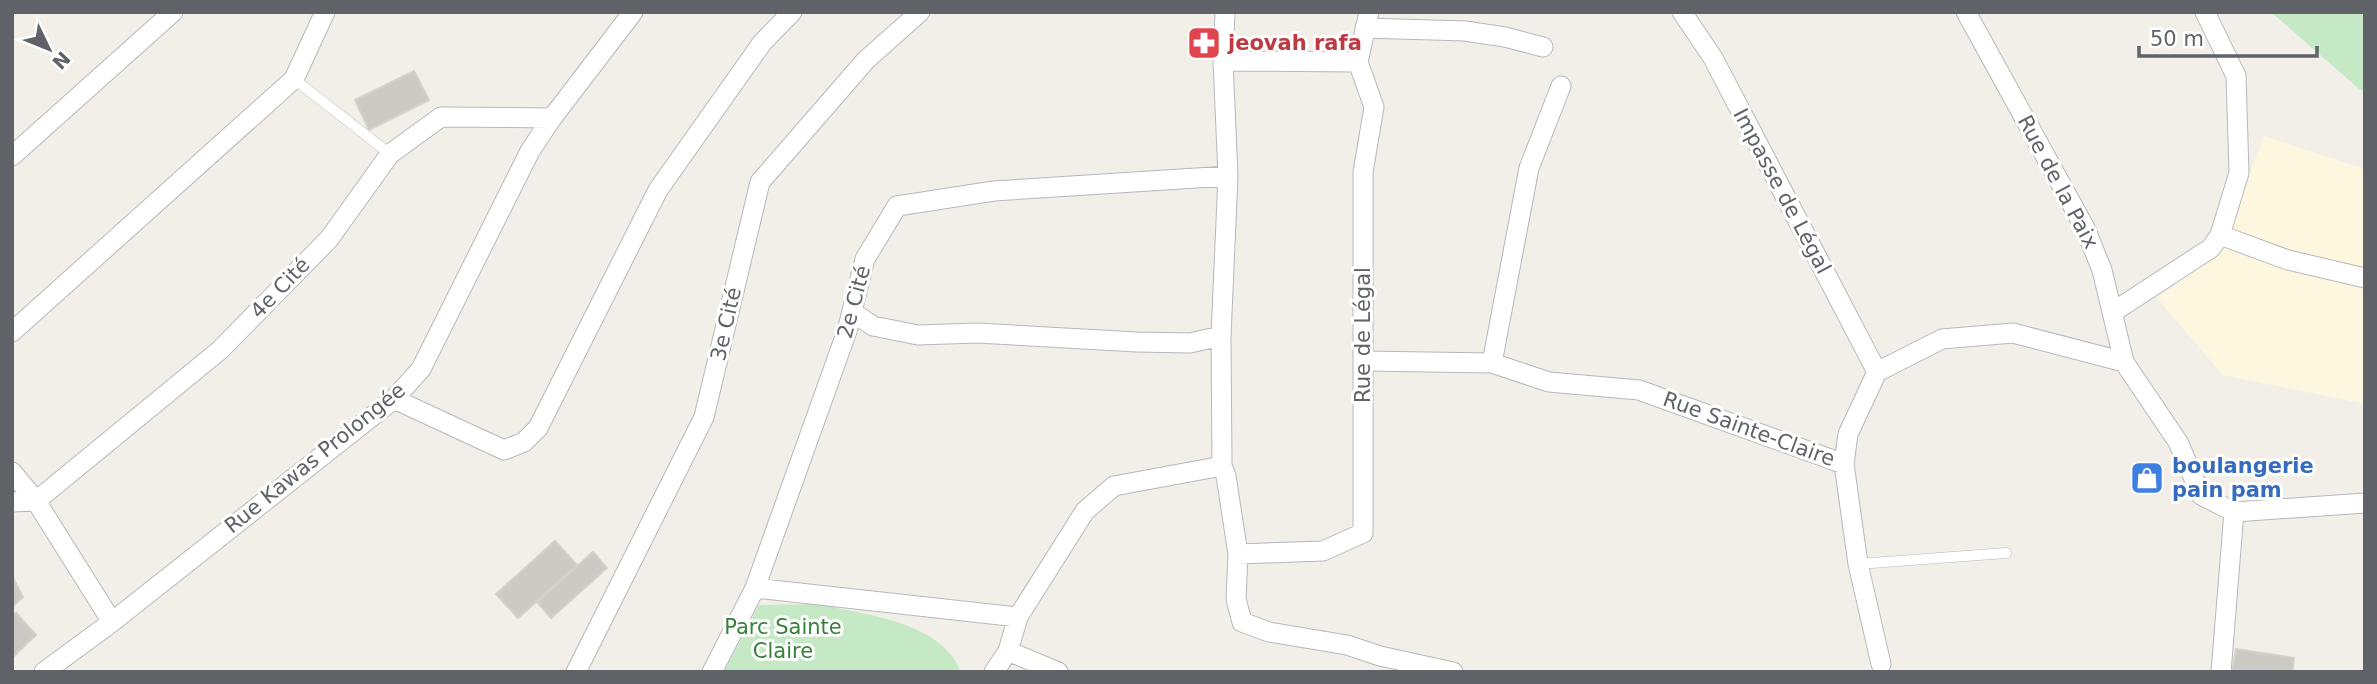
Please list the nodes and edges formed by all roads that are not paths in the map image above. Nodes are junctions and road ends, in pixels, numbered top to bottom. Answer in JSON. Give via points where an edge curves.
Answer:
{"nodes":[{"id":1,"x":173,"y":12,"type":"edge"},
{"id":2,"x":325,"y":12,"type":"edge"},
{"id":3,"x":634,"y":12,"type":"edge"},
{"id":4,"x":792,"y":12,"type":"edge"},
{"id":5,"x":920,"y":12,"type":"edge"},
{"id":6,"x":1225,"y":12,"type":"edge"},
{"id":7,"x":1682,"y":12,"type":"edge"},
{"id":8,"x":1966,"y":12,"type":"edge"},
{"id":9,"x":2205,"y":12,"type":"edge"},
{"id":10,"x":1367,"y":20,"type":"edge"},
{"id":11,"x":1543,"y":47,"type":"dead end"},
{"id":12,"x":1223,"y":61,"type":"junction"},
{"id":13,"x":1359,"y":62,"type":"junction"},
{"id":14,"x":294,"y":79,"type":"junction"},
{"id":15,"x":1561,"y":86,"type":"dead end"},
{"id":16,"x":552,"y":118,"type":"junction"},
{"id":17,"x":390,"y":154,"type":"junction"},
{"id":18,"x":12,"y":156,"type":"edge"},
{"id":19,"x":1228,"y":176,"type":"junction"},
{"id":20,"x":2220,"y":235,"type":"junction"},
{"id":21,"x":2365,"y":278,"type":"edge"},
{"id":22,"x":852,"y":312,"type":"junction"},
{"id":23,"x":2113,"y":312,"type":"junction"},
{"id":24,"x":12,"y":332,"type":"edge"},
{"id":25,"x":1221,"y":336,"type":"junction"},
{"id":26,"x":1363,"y":361,"type":"junction"},
{"id":27,"x":2124,"y":362,"type":"junction"},
{"id":28,"x":1492,"y":363,"type":"junction"},
{"id":29,"x":1877,"y":372,"type":"junction"},
{"id":30,"x":394,"y":399,"type":"junction"},
{"id":31,"x":1844,"y":464,"type":"junction"},
{"id":32,"x":1224,"y":471,"type":"junction"},
{"id":33,"x":12,"y":472,"type":"edge"},
{"id":34,"x":36,"y":501,"type":"junction"},
{"id":35,"x":12,"y":502,"type":"edge"},
{"id":36,"x":2365,"y":503,"type":"edge"},
{"id":37,"x":2234,"y":512,"type":"junction"},
{"id":38,"x":2006,"y":553,"type":"dead end"},
{"id":39,"x":1238,"y":554,"type":"junction"},
{"id":40,"x":1858,"y":564,"type":"junction"},
{"id":41,"x":755,"y":588,"type":"junction"},
{"id":42,"x":1018,"y":617,"type":"junction"},
{"id":43,"x":112,"y":622,"type":"junction"},
{"id":44,"x":1008,"y":651,"type":"junction"},
{"id":45,"x":1881,"y":664,"type":"dead end"},
{"id":46,"x":44,"y":672,"type":"edge"},
{"id":47,"x":576,"y":672,"type":"edge"},
{"id":48,"x":712,"y":672,"type":"edge"},
{"id":49,"x":994,"y":672,"type":"edge"},
{"id":50,"x":1058,"y":672,"type":"edge"},
{"id":51,"x":1453,"y":672,"type":"edge"},
{"id":52,"x":2221,"y":672,"type":"edge"}],
"edges":[{"from":1,"to":18,"type":"street"},
{"from":2,"to":14,"type":"street"},
{"from":3,"to":16,"type":"street","name":"Rue Kawas Prolongée"},
{"from":4,"to":30,"type":"street","via":[[762,43],[658,190],[538,428],[524,442],[504,450]]},
{"from":5,"to":47,"type":"street","name":"3e Cité","via":[[866,60],[760,182],[704,417]]},
{"from":6,"to":12,"type":"street"},
{"from":7,"to":29,"type":"street","name":"Impasse de Légal","via":[[1713,58]]},
{"from":8,"to":23,"type":"street","name":"Rue de la Paix","via":[[2085,228]]},
{"from":9,"to":20,"type":"street","via":[[2236,76],[2239,173]]},
{"from":10,"to":11,"type":"street","via":[[1505,37]]},
{"from":10,"to":13,"type":"street","name":"Rue de Légal"},
{"from":12,"to":13,"type":"street"},
{"from":12,"to":19,"type":"street"},
{"from":13,"to":26,"type":"street","name":"Rue de Légal","via":[[1374,107],[1363,172]]},
{"from":14,"to":17,"type":"lane"},
{"from":14,"to":24,"type":"street"},
{"from":15,"to":28,"type":"street","via":[[1529,168]]},
{"from":16,"to":17,"type":"street","name":"4e Cité","via":[[441,117]]},
{"from":16,"to":30,"type":"street","name":"Rue Kawas Prolongée","via":[[530,151],[421,369]]},
{"from":17,"to":34,"type":"street","name":"4e Cité","via":[[329,239],[220,351]]},
{"from":19,"to":22,"type":"street","name":"2e Cité","via":[[994,191],[897,206],[865,259]]},
{"from":19,"to":25,"type":"street"},
{"from":20,"to":21,"type":"street","via":[[2288,260]]},
{"from":20,"to":23,"type":"street","via":[[2211,248]]},
{"from":22,"to":25,"type":"street","via":[[873,326],[918,335],[977,333],[1190,343]]},
{"from":22,"to":41,"type":"street","name":"2e Cité"},
{"from":23,"to":27,"type":"street","name":"Rue de la Paix"},
{"from":25,"to":32,"type":"street"},
{"from":26,"to":28,"type":"street","name":"Rue Sainte-Claire"},
{"from":26,"to":39,"type":"street","name":"Rue de Légal","via":[[1363,533],[1323,551]]},
{"from":27,"to":29,"type":"street","via":[[2013,333],[1942,339]]},
{"from":27,"to":37,"type":"street","via":[[2178,442],[2201,495]]},
{"from":28,"to":31,"type":"street","name":"Rue Sainte-Claire","via":[[1549,382],[1639,390]]},
{"from":29,"to":31,"type":"street","name":"Rue Sainte-Claire","via":[[1848,434]]},
{"from":30,"to":43,"type":"street","name":"Rue Kawas Prolongée"},
{"from":31,"to":40,"type":"street"},
{"from":32,"to":39,"type":"street"},
{"from":32,"to":42,"type":"street","via":[[1114,486],[1085,511]]},
{"from":33,"to":34,"type":"street"},
{"from":34,"to":35,"type":"street"},
{"from":34,"to":43,"type":"street"},
{"from":36,"to":37,"type":"street"},
{"from":37,"to":52,"type":"street"},
{"from":38,"to":40,"type":"lane"},
{"from":39,"to":51,"type":"street","via":[[1236,599],[1242,622],[1269,632],[1346,645]]},
{"from":40,"to":45,"type":"street"},
{"from":41,"to":42,"type":"street"},
{"from":41,"to":48,"type":"street","name":"2e Cité"},
{"from":42,"to":44,"type":"street"},
{"from":43,"to":46,"type":"street","name":"Rue Kawas Prolongée"},
{"from":44,"to":49,"type":"street"},
{"from":44,"to":50,"type":"street"}]}
